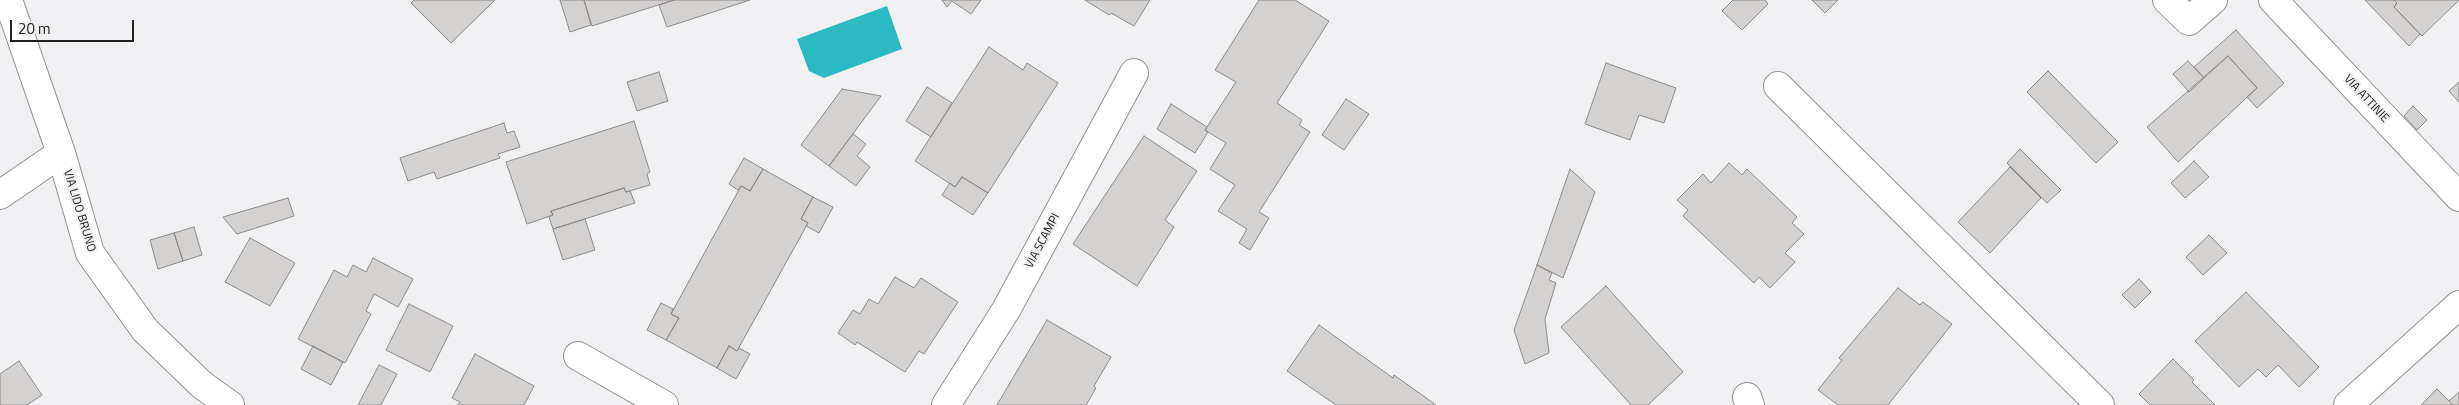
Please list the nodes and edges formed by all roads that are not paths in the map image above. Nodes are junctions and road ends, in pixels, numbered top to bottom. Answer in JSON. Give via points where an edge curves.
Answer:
{"nodes":[{"id":1,"x":8,"y":0,"type":"edge"},
{"id":2,"x":2167,"y":0,"type":"edge"},
{"id":3,"x":2213,"y":0,"type":"edge"},
{"id":4,"x":2273,"y":0,"type":"edge"},
{"id":5,"x":1134,"y":73,"type":"dead end"},
{"id":6,"x":1778,"y":86,"type":"dead end"},
{"id":7,"x":61,"y":153,"type":"junction"},
{"id":8,"x":0,"y":195,"type":"edge"},
{"id":9,"x":2459,"y":197,"type":"edge"},
{"id":10,"x":2459,"y":305,"type":"edge"},
{"id":11,"x":578,"y":356,"type":"dead end"},
{"id":12,"x":230,"y":405,"type":"edge"},
{"id":13,"x":664,"y":405,"type":"edge"},
{"id":14,"x":946,"y":405,"type":"edge"},
{"id":15,"x":2100,"y":405,"type":"edge"},
{"id":16,"x":2348,"y":405,"type":"edge"}],
"edges":[{"from":1,"to":7,"type":"street","name":"VIA LIDO BRUNO"},
{"from":2,"to":3,"type":"street","via":[[2189,21]]},
{"from":4,"to":9,"type":"street","name":"VIA ATTINIE"},
{"from":5,"to":14,"type":"street","name":"VIA SCAMPI","via":[[1006,310]]},
{"from":6,"to":15,"type":"street"},
{"from":7,"to":8,"type":"street"},
{"from":7,"to":12,"type":"street","name":"VIA LIDO BRUNO","via":[[90,253],[145,330],[202,385]]},
{"from":10,"to":16,"type":"street"},
{"from":11,"to":13,"type":"street"}]}
